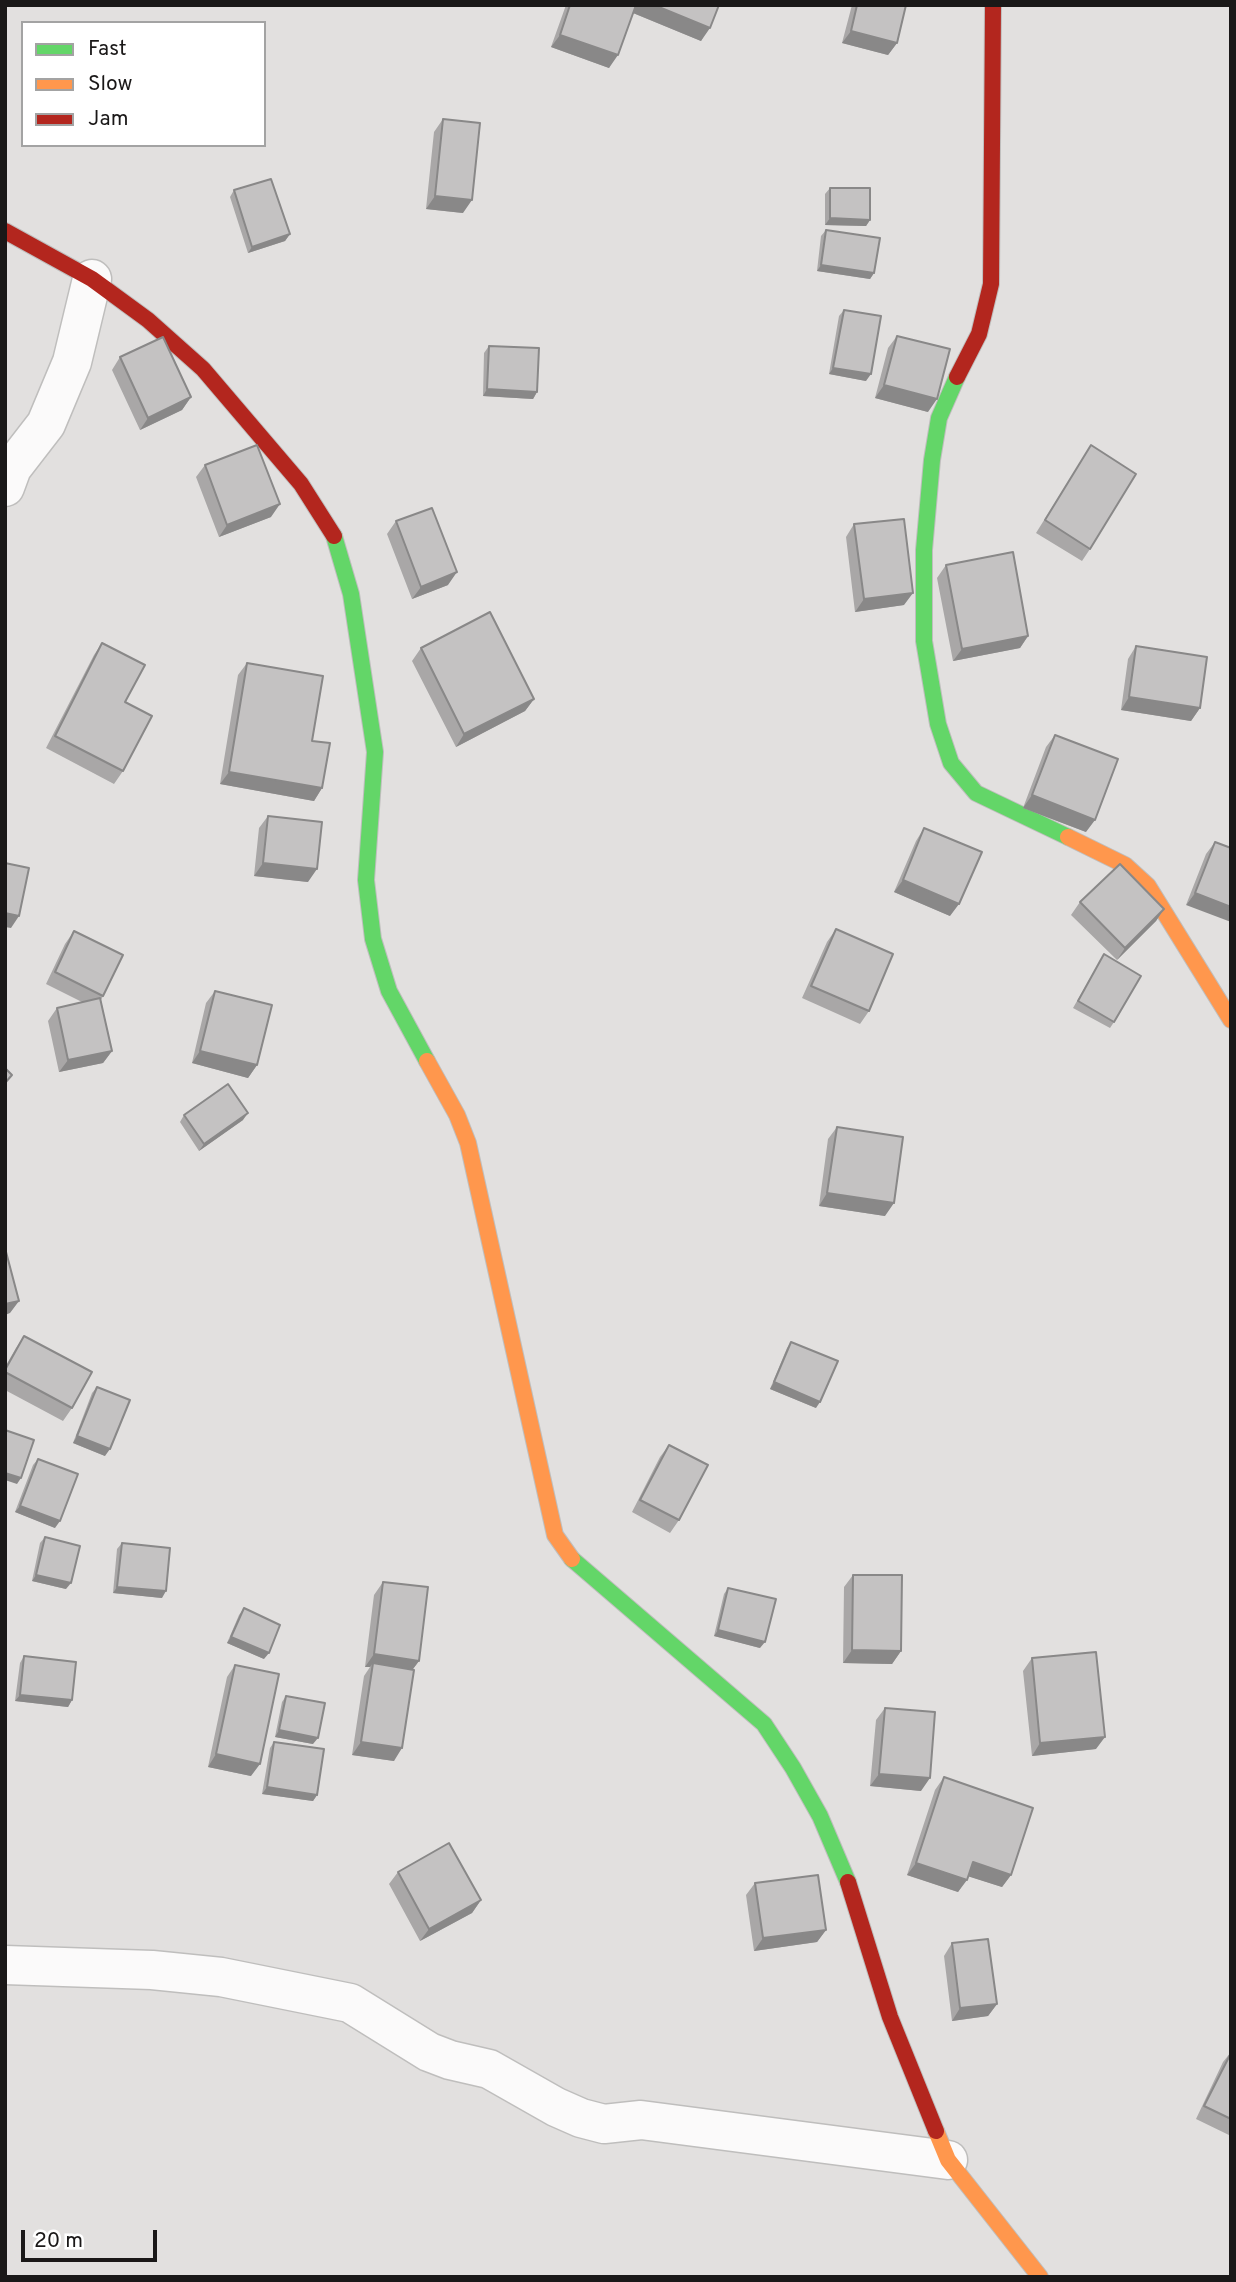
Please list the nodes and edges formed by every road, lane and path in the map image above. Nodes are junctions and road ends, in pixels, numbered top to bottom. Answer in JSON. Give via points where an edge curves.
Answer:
{"nodes":[{"id":1,"x":993,"y":5,"type":"edge"},
{"id":2,"x":5,"y":231,"type":"edge"},
{"id":3,"x":92,"y":279,"type":"junction"},
{"id":4,"x":8,"y":476,"type":"edge"},
{"id":5,"x":1231,"y":1020,"type":"edge"},
{"id":6,"x":5,"y":1965,"type":"edge"},
{"id":7,"x":948,"y":2160,"type":"junction"},
{"id":8,"x":1040,"y":2277,"type":"edge"}],
"edges":[{"from":1,"to":5,"type":"street","via":[[991,284],[979,334],[939,418],[924,550],[924,642],[938,724],[951,763],[976,793],[1125,865],[1148,886]]},
{"from":2,"to":3,"type":"street"},
{"from":3,"to":4,"type":"street","via":[[72,362],[46,424]]},
{"from":3,"to":7,"type":"street","via":[[203,369],[301,484],[335,539],[351,594],[375,752],[366,880],[373,939],[389,991],[468,1143],[555,1535],[574,1562],[764,1724],[793,1768],[848,1881],[890,2017]]},
{"from":6,"to":7,"type":"street","via":[[152,1969],[221,1977],[350,2003],[429,2052],[489,2069],[556,2107],[604,2124],[641,2120]]},
{"from":7,"to":8,"type":"street"}]}
